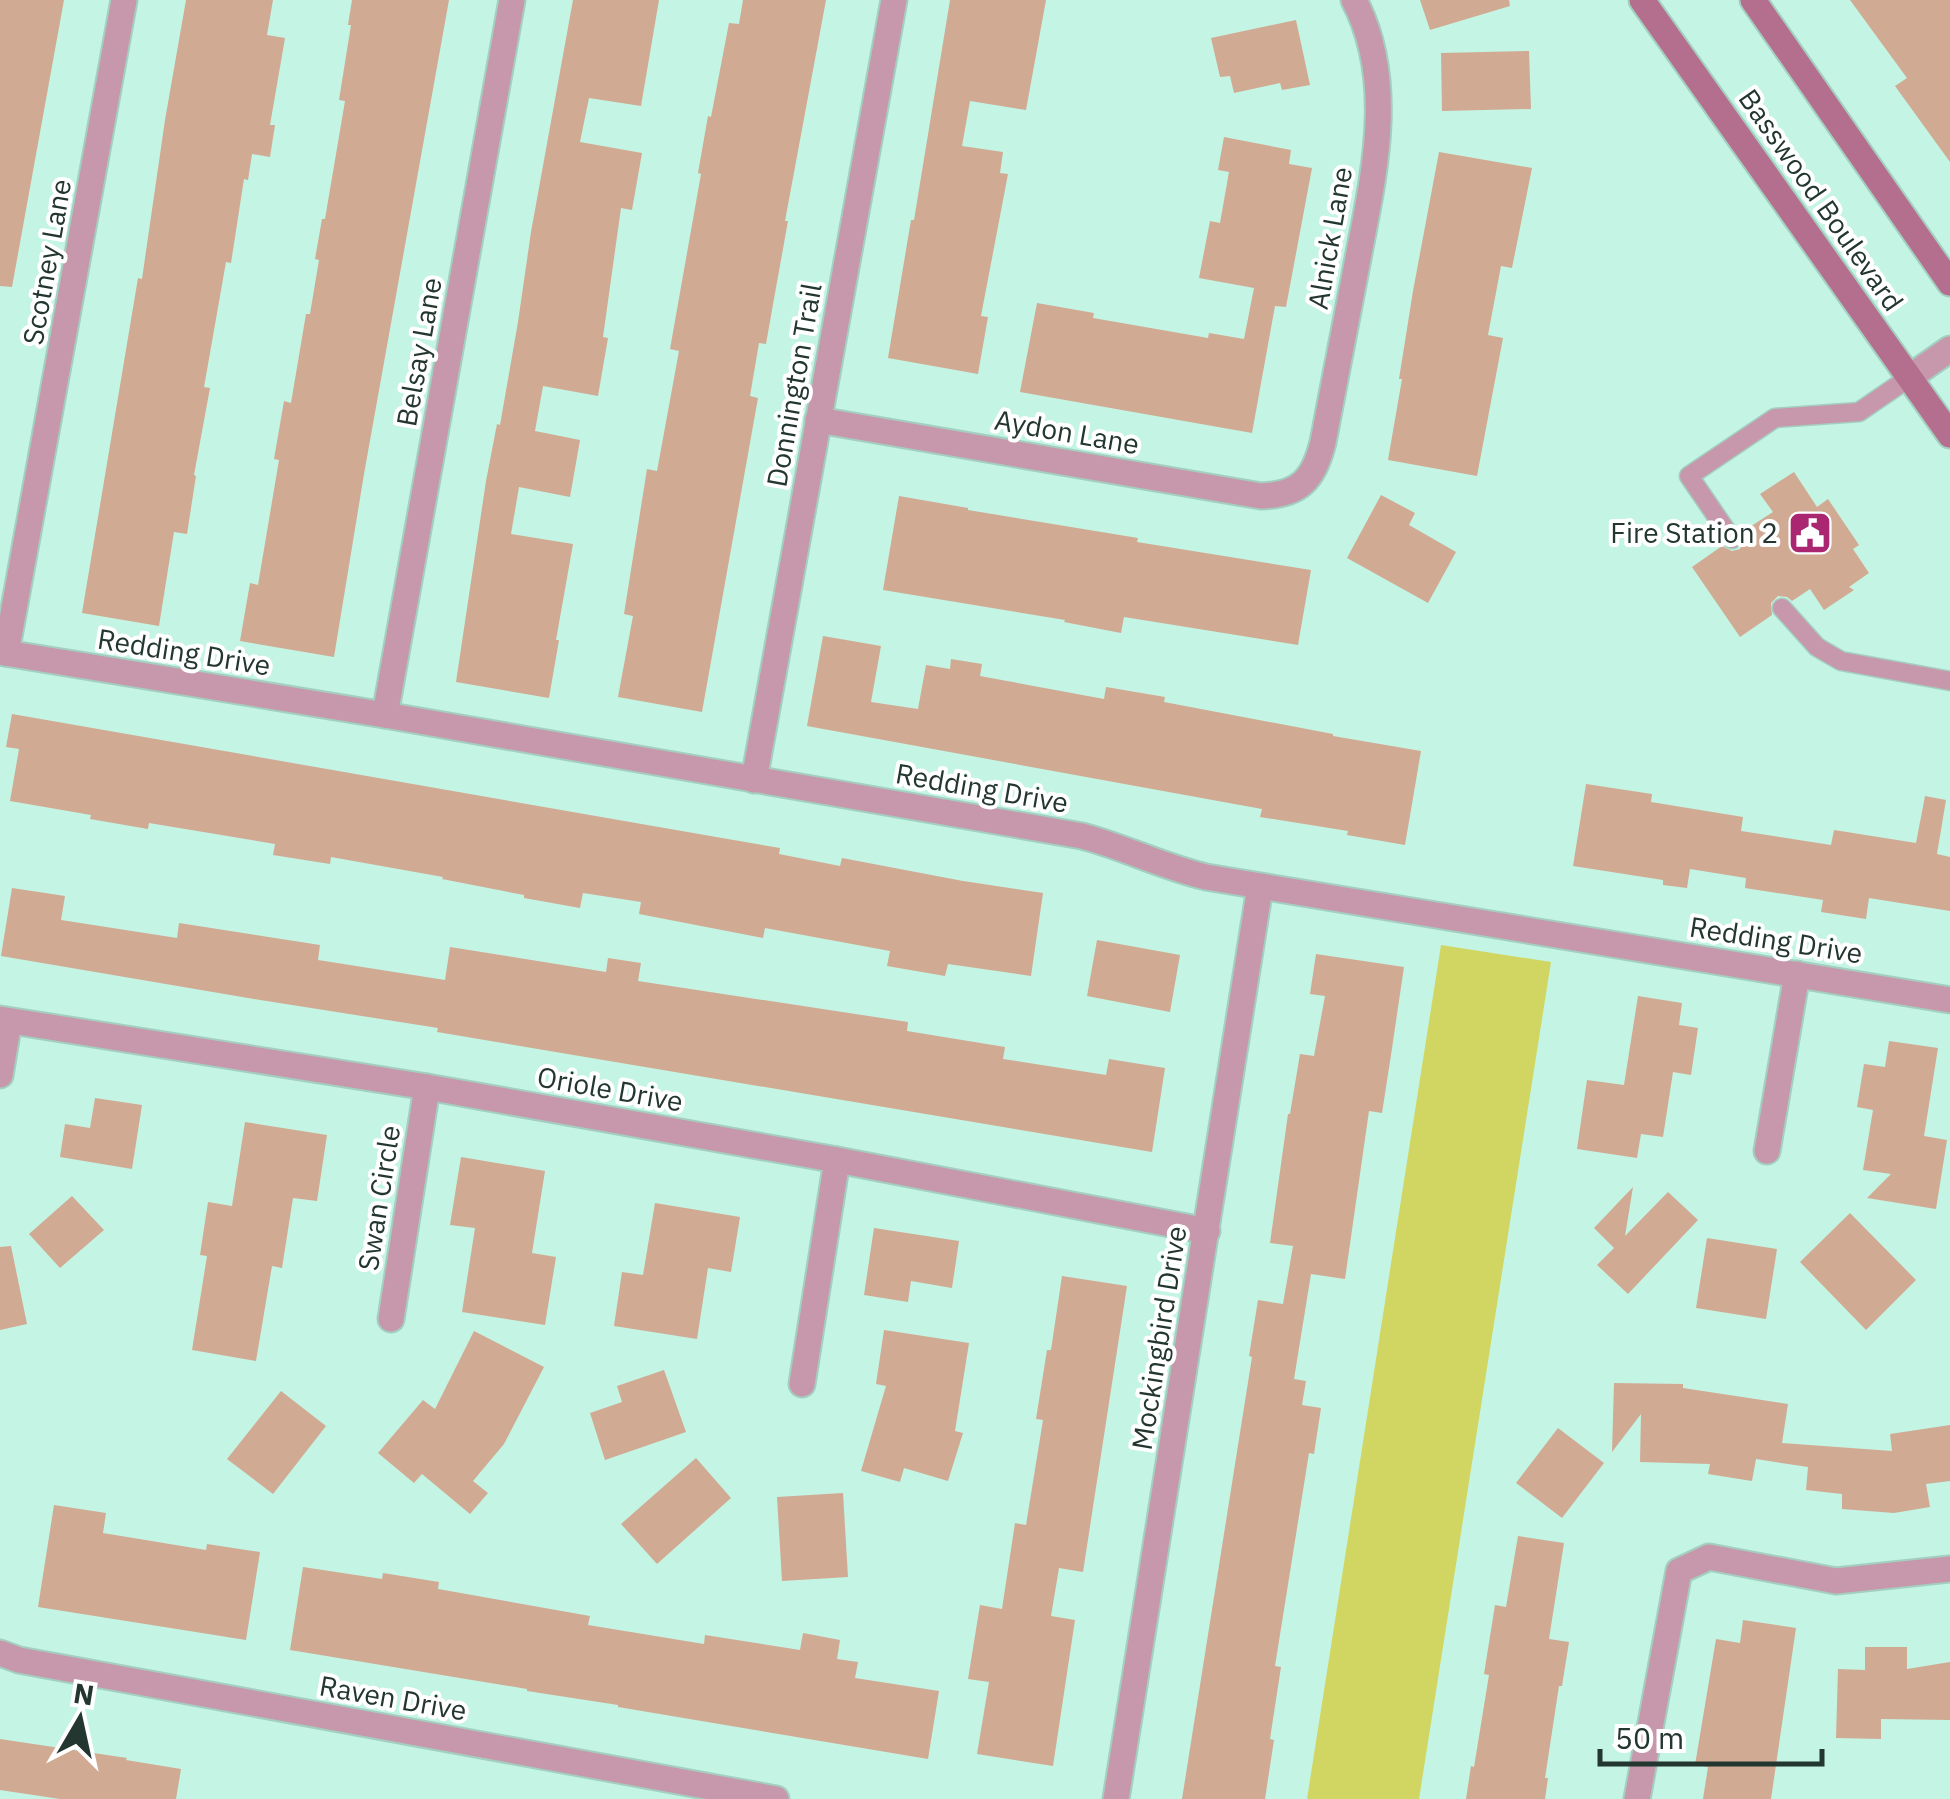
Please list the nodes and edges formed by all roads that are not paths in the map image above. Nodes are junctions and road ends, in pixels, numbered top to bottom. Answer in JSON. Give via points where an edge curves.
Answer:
{"nodes":[{"id":1,"x":124,"y":0,"type":"edge"},
{"id":2,"x":512,"y":0,"type":"edge"},
{"id":3,"x":894,"y":0,"type":"edge"},
{"id":4,"x":1354,"y":0,"type":"edge"},
{"id":5,"x":1642,"y":0,"type":"edge"},
{"id":6,"x":1754,"y":0,"type":"edge"},
{"id":7,"x":1950,"y":284,"type":"edge"},
{"id":8,"x":1950,"y":350,"type":"edge"},
{"id":9,"x":1910,"y":377,"type":"junction"},
{"id":10,"x":818,"y":420,"type":"junction"},
{"id":11,"x":1950,"y":435,"type":"edge"},
{"id":12,"x":1304,"y":483,"type":"joint"},
{"id":13,"x":1732,"y":539,"type":"dead end"},
{"id":14,"x":1782,"y":608,"type":"dead end"},
{"id":15,"x":3,"y":653,"type":"edge"},
{"id":16,"x":1950,"y":681,"type":"edge"},
{"id":17,"x":386,"y":715,"type":"junction"},
{"id":18,"x":754,"y":780,"type":"junction"},
{"id":19,"x":1260,"y":886,"type":"junction"},
{"id":20,"x":1798,"y":974,"type":"junction"},
{"id":21,"x":1950,"y":1000,"type":"edge"},
{"id":22,"x":4,"y":1020,"type":"edge"},
{"id":23,"x":0,"y":1076,"type":"edge"},
{"id":24,"x":427,"y":1087,"type":"junction"},
{"id":25,"x":1767,"y":1151,"type":"dead end"},
{"id":26,"x":837,"y":1160,"type":"junction"},
{"id":27,"x":1207,"y":1231,"type":"junction"},
{"id":28,"x":391,"y":1319,"type":"dead end"},
{"id":29,"x":802,"y":1384,"type":"dead end"},
{"id":30,"x":1950,"y":1569,"type":"edge"},
{"id":31,"x":0,"y":1653,"type":"edge"},
{"id":32,"x":776,"y":1799,"type":"edge"},
{"id":33,"x":1116,"y":1799,"type":"edge"},
{"id":34,"x":1638,"y":1799,"type":"edge"}],
"edges":[{"from":1,"to":15,"type":"street","name":"Scotney Lane"},
{"from":2,"to":17,"type":"street","name":"Belsay Lane"},
{"from":3,"to":10,"type":"street","name":"Donnington Trail"},
{"from":4,"to":12,"type":"street","name":"Alnick Lane","via":[[1375,60],[1376,148],[1323,442]]},
{"from":5,"to":9,"type":"main road","name":"Basswood Boulevard"},
{"from":6,"to":7,"type":"main road","name":"Basswood Boulevard"},
{"from":8,"to":9,"type":"street"},
{"from":9,"to":11,"type":"main road","name":"Basswood Boulevard"},
{"from":9,"to":13,"type":"lane","via":[[1859,412],[1775,418],[1689,476]]},
{"from":10,"to":12,"type":"street","name":"Aydon Lane","via":[[1261,496]]},
{"from":10,"to":18,"type":"street","name":"Donnington Trail"},
{"from":14,"to":16,"type":"lane","via":[[1840,662]]},
{"from":15,"to":17,"type":"street","name":"Redding Drive"},
{"from":17,"to":18,"type":"street","name":"Redding Drive"},
{"from":18,"to":19,"type":"street","name":"Redding Drive","via":[[1082,836],[1183,872]]},
{"from":19,"to":20,"type":"street","name":"Redding Drive"},
{"from":19,"to":27,"type":"street","name":"Mockingbird Drive"},
{"from":20,"to":21,"type":"street","name":"Redding Drive"},
{"from":20,"to":25,"type":"street"},
{"from":22,"to":23,"type":"street"},
{"from":22,"to":24,"type":"street","name":"Oriole Drive"},
{"from":24,"to":26,"type":"street","name":"Oriole Drive"},
{"from":24,"to":28,"type":"street","name":"Swan Circle"},
{"from":26,"to":27,"type":"street","name":"Oriole Drive"},
{"from":26,"to":29,"type":"street"},
{"from":27,"to":33,"type":"street","name":"Mockingbird Drive"},
{"from":30,"to":34,"type":"street","via":[[1836,1581],[1709,1557],[1679,1571]]},
{"from":31,"to":32,"type":"street","name":"Raven Drive"}]}
